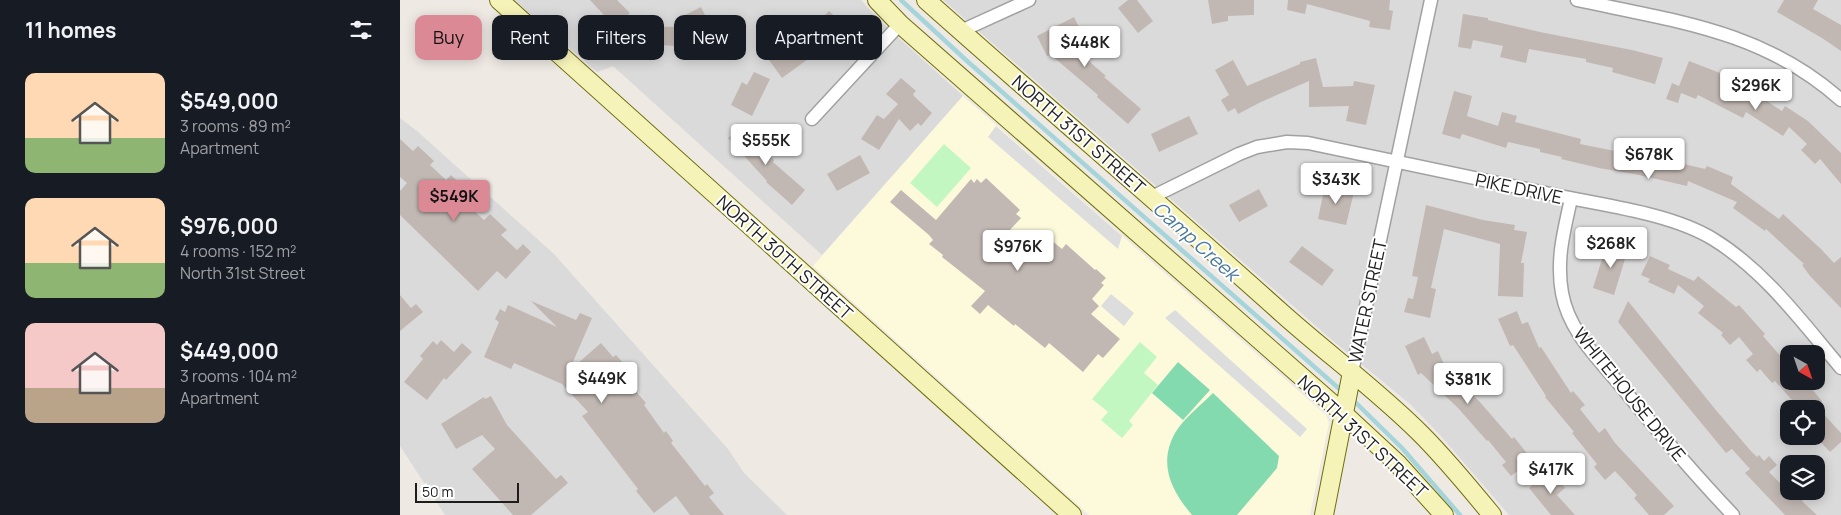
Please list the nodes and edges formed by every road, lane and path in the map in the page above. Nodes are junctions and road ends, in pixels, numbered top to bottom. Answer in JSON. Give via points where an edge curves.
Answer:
{"nodes":[{"id":1,"x":499,"y":0,"type":"edge"},
{"id":2,"x":877,"y":0,"type":"edge"},
{"id":3,"x":926,"y":0,"type":"edge"},
{"id":4,"x":1029,"y":0,"type":"edge"},
{"id":5,"x":1431,"y":0,"type":"edge"},
{"id":6,"x":1577,"y":0,"type":"edge"},
{"id":7,"x":900,"y":24,"type":"junction"},
{"id":8,"x":961,"y":31,"type":"junction"},
{"id":9,"x":1841,"y":100,"type":"edge"},
{"id":10,"x":812,"y":119,"type":"dead end"},
{"id":11,"x":1397,"y":162,"type":"junction"},
{"id":12,"x":1152,"y":197,"type":"junction"},
{"id":13,"x":1571,"y":199,"type":"junction"},
{"id":14,"x":1841,"y":368,"type":"edge"},
{"id":15,"x":1352,"y":372,"type":"junction"},
{"id":16,"x":1344,"y":414,"type":"junction"},
{"id":17,"x":1072,"y":515,"type":"edge"},
{"id":18,"x":1324,"y":515,"type":"edge"},
{"id":19,"x":1444,"y":515,"type":"edge"},
{"id":20,"x":1492,"y":515,"type":"edge"},
{"id":21,"x":1733,"y":515,"type":"edge"}],
"edges":[{"from":1,"to":17,"type":"main road","name":"NORTH 30TH STREET"},
{"from":2,"to":7,"type":"main road","name":"NORTH 31ST STREET"},
{"from":3,"to":8,"type":"main road","name":"NORTH 31ST STREET"},
{"from":4,"to":8,"type":"street"},
{"from":5,"to":11,"type":"street","name":"WATER STREET"},
{"from":6,"to":9,"type":"street","via":[[1696,25],[1751,43],[1796,66]]},
{"from":7,"to":10,"type":"street"},
{"from":7,"to":16,"type":"main road","name":"NORTH 31ST STREET"},
{"from":8,"to":12,"type":"main road","name":"NORTH 31ST STREET"},
{"from":11,"to":12,"type":"street","name":"PIKE DRIVE","via":[[1308,143],[1272,143],[1239,154]]},
{"from":11,"to":13,"type":"street","name":"PIKE DRIVE"},
{"from":11,"to":15,"type":"street","name":"WATER STREET"},
{"from":12,"to":15,"type":"main road","name":"NORTH 31ST STREET"},
{"from":13,"to":14,"type":"street","name":"PIKE DRIVE","via":[[1674,222],[1712,239],[1742,260],[1777,293]]},
{"from":13,"to":21,"type":"street","name":"WHITEHOUSE DRIVE","via":[[1560,251],[1560,274],[1562,294],[1578,332],[1654,427]]},
{"from":15,"to":16,"type":"main road","name":"WATER STREET"},
{"from":15,"to":20,"type":"main road","name":"NORTH 31ST STREET","via":[[1421,434]]},
{"from":16,"to":18,"type":"main road","name":"WATER STREET"},
{"from":16,"to":19,"type":"main road","name":"NORTH 31ST STREET","via":[[1397,463]]}]}
